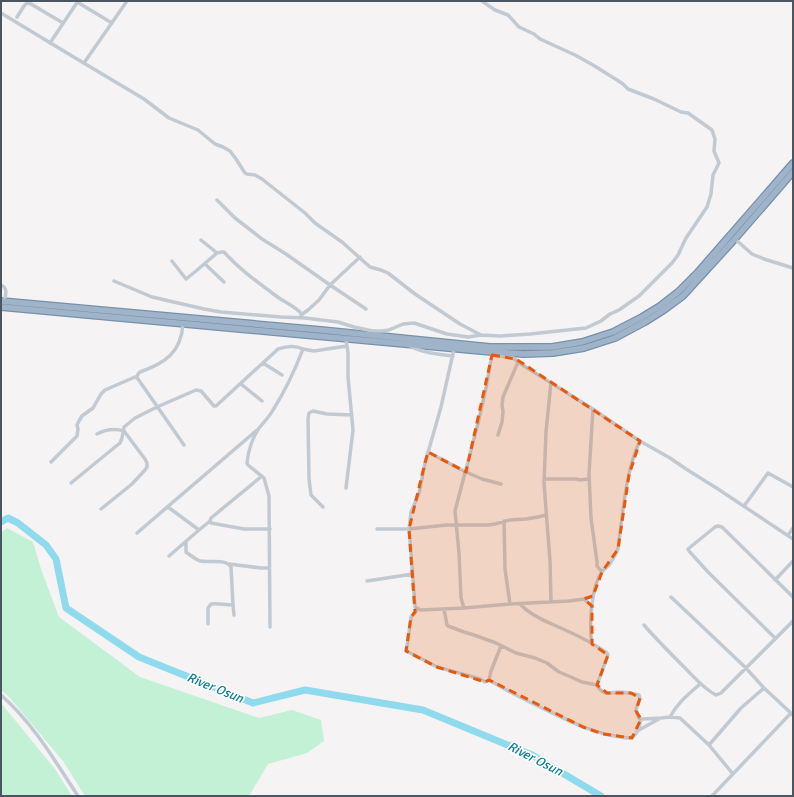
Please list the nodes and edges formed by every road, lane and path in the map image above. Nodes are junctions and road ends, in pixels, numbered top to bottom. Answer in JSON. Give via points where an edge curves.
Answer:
{"nodes":[{"id":1,"x":127,"y":1,"type":"edge"},
{"id":2,"x":482,"y":1,"type":"edge"},
{"id":3,"x":77,"y":2,"type":"edge"},
{"id":4,"x":1,"y":13,"type":"edge"},
{"id":5,"x":17,"y":17,"type":"dead end"},
{"id":6,"x":63,"y":23,"type":"junction"},
{"id":7,"x":112,"y":23,"type":"junction"},
{"id":8,"x":50,"y":43,"type":"junction"},
{"id":9,"x":84,"y":63,"type":"junction"},
{"id":10,"x":793,"y":163,"type":"edge"},
{"id":11,"x":793,"y":172,"type":"edge"},
{"id":12,"x":217,"y":200,"type":"dead end"},
{"id":13,"x":735,"y":239,"type":"junction"},
{"id":14,"x":201,"y":240,"type":"dead end"},
{"id":15,"x":217,"y":253,"type":"junction"},
{"id":16,"x":360,"y":257,"type":"junction"},
{"id":17,"x":172,"y":261,"type":"dead end"},
{"id":18,"x":205,"y":264,"type":"junction"},
{"id":19,"x":793,"y":268,"type":"edge"},
{"id":20,"x":114,"y":281,"type":"dead end"},
{"id":21,"x":224,"y":282,"type":"dead end"},
{"id":22,"x":1,"y":285,"type":"edge"},
{"id":23,"x":330,"y":285,"type":"junction"},
{"id":24,"x":3,"y":301,"type":"edge"},
{"id":25,"x":1,"y":308,"type":"edge"},
{"id":26,"x":366,"y":309,"type":"dead end"},
{"id":27,"x":302,"y":314,"type":"junction"},
{"id":28,"x":299,"y":318,"type":"junction"},
{"id":29,"x":183,"y":324,"type":"junction"},
{"id":30,"x":346,"y":325,"type":"junction"},
{"id":31,"x":481,"y":335,"type":"junction"},
{"id":32,"x":347,"y":336,"type":"junction"},
{"id":33,"x":407,"y":344,"type":"junction"},
{"id":34,"x":347,"y":346,"type":"junction"},
{"id":35,"x":303,"y":349,"type":"junction"},
{"id":36,"x":454,"y":349,"type":"junction"},
{"id":37,"x":492,"y":353,"type":"junction"},
{"id":38,"x":453,"y":356,"type":"junction"},
{"id":39,"x":518,"y":362,"type":"junction"},
{"id":40,"x":264,"y":363,"type":"junction"},
{"id":41,"x":282,"y":375,"type":"dead end"},
{"id":42,"x":137,"y":377,"type":"junction"},
{"id":43,"x":551,"y":382,"type":"junction"},
{"id":44,"x":241,"y":384,"type":"junction"},
{"id":45,"x":262,"y":400,"type":"dead end"},
{"id":46,"x":158,"y":407,"type":"junction"},
{"id":47,"x":593,"y":409,"type":"junction"},
{"id":48,"x":352,"y":415,"type":"junction"},
{"id":49,"x":259,"y":428,"type":"junction"},
{"id":50,"x":124,"y":431,"type":"junction"},
{"id":51,"x":97,"y":434,"type":"dead end"},
{"id":52,"x":498,"y":435,"type":"dead end"},
{"id":53,"x":247,"y":438,"type":"junction"},
{"id":54,"x":640,"y":441,"type":"junction"},
{"id":55,"x":252,"y":442,"type":"junction"},
{"id":56,"x":184,"y":445,"type":"dead end"},
{"id":57,"x":428,"y":452,"type":"junction"},
{"id":58,"x":51,"y":462,"type":"dead end"},
{"id":59,"x":466,"y":472,"type":"junction"},
{"id":60,"x":262,"y":476,"type":"junction"},
{"id":61,"x":545,"y":479,"type":"junction"},
{"id":62,"x":589,"y":479,"type":"junction"},
{"id":63,"x":71,"y":483,"type":"dead end"},
{"id":64,"x":502,"y":484,"type":"dead end"},
{"id":65,"x":793,"y":487,"type":"edge"},
{"id":66,"x":346,"y":488,"type":"dead end"},
{"id":67,"x":744,"y":506,"type":"junction"},
{"id":68,"x":168,"y":507,"type":"junction"},
{"id":69,"x":323,"y":507,"type":"dead end"},
{"id":70,"x":101,"y":509,"type":"dead end"},
{"id":71,"x":546,"y":514,"type":"junction"},
{"id":72,"x":210,"y":521,"type":"junction"},
{"id":73,"x":504,"y":522,"type":"junction"},
{"id":74,"x":457,"y":526,"type":"junction"},
{"id":75,"x":793,"y":528,"type":"edge"},
{"id":76,"x":270,"y":529,"type":"junction"},
{"id":77,"x":377,"y":529,"type":"dead end"},
{"id":78,"x":409,"y":529,"type":"junction"},
{"id":79,"x":200,"y":530,"type":"junction"},
{"id":80,"x":137,"y":533,"type":"dead end"},
{"id":81,"x":788,"y":535,"type":"junction"},
{"id":82,"x":793,"y":539,"type":"edge"},
{"id":83,"x":186,"y":542,"type":"junction"},
{"id":84,"x":169,"y":556,"type":"dead end"},
{"id":85,"x":793,"y":561,"type":"edge"},
{"id":86,"x":229,"y":564,"type":"junction"},
{"id":87,"x":269,"y":568,"type":"junction"},
{"id":88,"x":602,"y":572,"type":"junction"},
{"id":89,"x":413,"y":574,"type":"junction"},
{"id":90,"x":775,"y":580,"type":"junction"},
{"id":91,"x":367,"y":581,"type":"dead end"},
{"id":92,"x":593,"y":596,"type":"junction"},
{"id":93,"x":671,"y":597,"type":"dead end"},
{"id":94,"x":793,"y":597,"type":"edge"},
{"id":95,"x":584,"y":599,"type":"junction"},
{"id":96,"x":551,"y":602,"type":"junction"},
{"id":97,"x":510,"y":604,"type":"junction"},
{"id":98,"x":520,"y":604,"type":"junction"},
{"id":99,"x":233,"y":605,"type":"junction"},
{"id":100,"x":592,"y":606,"type":"junction"},
{"id":101,"x":464,"y":608,"type":"junction"},
{"id":102,"x":418,"y":609,"type":"junction"},
{"id":103,"x":444,"y":609,"type":"junction"},
{"id":104,"x":234,"y":615,"type":"dead end"},
{"id":105,"x":793,"y":621,"type":"edge"},
{"id":106,"x":208,"y":624,"type":"dead end"},
{"id":107,"x":644,"y":625,"type":"dead end"},
{"id":108,"x":270,"y":626,"type":"dead end"},
{"id":109,"x":775,"y":638,"type":"junction"},
{"id":110,"x":592,"y":644,"type":"junction"},
{"id":111,"x":501,"y":646,"type":"junction"},
{"id":112,"x":746,"y":668,"type":"junction"},
{"id":113,"x":489,"y":680,"type":"junction"},
{"id":114,"x":700,"y":684,"type":"junction"},
{"id":115,"x":597,"y":685,"type":"junction"},
{"id":116,"x":764,"y":688,"type":"junction"},
{"id":117,"x":1,"y":695,"type":"edge"},
{"id":118,"x":792,"y":714,"type":"edge"},
{"id":119,"x":670,"y":717,"type":"junction"},
{"id":120,"x":661,"y":718,"type":"junction"},
{"id":121,"x":641,"y":719,"type":"junction"},
{"id":122,"x":640,"y":724,"type":"junction"},
{"id":123,"x":650,"y":725,"type":"junction"},
{"id":124,"x":637,"y":731,"type":"junction"},
{"id":125,"x":709,"y":745,"type":"junction"},
{"id":126,"x":733,"y":774,"type":"junction"},
{"id":127,"x":78,"y":796,"type":"edge"},
{"id":128,"x":712,"y":796,"type":"edge"}],
"edges":[{"from":1,"to":7,"type":"street"},
{"from":2,"to":31,"type":"street","via":[[508,15],[519,27],[593,65],[628,90],[688,113],[712,130],[715,139],[714,151],[719,163],[713,175],[707,207],[678,255],[656,280],[630,303],[586,328],[530,334]]},
{"from":3,"to":6,"type":"street"},
{"from":3,"to":7,"type":"street"},
{"from":4,"to":8,"type":"street"},
{"from":5,"to":6,"type":"street","via":[[27,3]]},
{"from":6,"to":8,"type":"street"},
{"from":7,"to":9,"type":"street"},
{"from":8,"to":9,"type":"street"},
{"from":9,"to":16,"type":"street","via":[[144,99],[169,118],[198,130],[215,144],[223,146],[236,158],[244,173],[262,179]]},
{"from":10,"to":32,"type":"highway","via":[[678,292],[642,318],[613,332],[582,342],[552,347],[490,347]]},
{"from":11,"to":13,"type":"highway"},
{"from":12,"to":23,"type":"street","via":[[262,239]]},
{"from":13,"to":19,"type":"street","via":[[752,254]]},
{"from":13,"to":37,"type":"highway","via":[[683,296],[645,322],[615,338],[584,348],[553,353]]},
{"from":14,"to":15,"type":"street"},
{"from":15,"to":18,"type":"street"},
{"from":15,"to":27,"type":"street","via":[[224,252],[251,277]]},
{"from":16,"to":23,"type":"street"},
{"from":16,"to":31,"type":"street","via":[[370,267],[388,273],[460,324]]},
{"from":17,"to":18,"type":"street","via":[[186,279]]},
{"from":18,"to":21,"type":"street"},
{"from":20,"to":28,"type":"street","via":[[152,297],[196,308]]},
{"from":22,"to":24,"type":"street","via":[[6,290]]},
{"from":23,"to":26,"type":"street"},
{"from":23,"to":27,"type":"street","via":[[319,300]]},
{"from":24,"to":32,"type":"highway"},
{"from":25,"to":29,"type":"highway"},
{"from":27,"to":28,"type":"street"},
{"from":28,"to":30,"type":"street"},
{"from":29,"to":32,"type":"highway"},
{"from":29,"to":42,"type":"street","via":[[181,338],[174,352]]},
{"from":30,"to":31,"type":"street","via":[[382,331],[414,323],[447,334],[468,337]]},
{"from":30,"to":32,"type":"street"},
{"from":32,"to":33,"type":"highway"},
{"from":32,"to":34,"type":"street"},
{"from":33,"to":36,"type":"highway"},
{"from":33,"to":38,"type":"street","via":[[417,350]]},
{"from":34,"to":35,"type":"street","via":[[314,351]]},
{"from":34,"to":48,"type":"street"},
{"from":35,"to":40,"type":"street","via":[[294,346],[283,347]]},
{"from":35,"to":49,"type":"street","via":[[295,370],[273,410]]},
{"from":36,"to":37,"type":"highway"},
{"from":36,"to":38,"type":"street"},
{"from":37,"to":39,"type":"street","via":[[513,358]]},
{"from":37,"to":59,"type":"street"},
{"from":38,"to":57,"type":"street"},
{"from":39,"to":43,"type":"street"},
{"from":39,"to":52,"type":"street","via":[[503,397],[502,422]]},
{"from":40,"to":41,"type":"street"},
{"from":40,"to":44,"type":"street"},
{"from":42,"to":46,"type":"street"},
{"from":42,"to":58,"type":"street","via":[[101,394],[93,408],[82,416],[77,436]]},
{"from":43,"to":47,"type":"street"},
{"from":43,"to":61,"type":"street"},
{"from":44,"to":45,"type":"street"},
{"from":44,"to":46,"type":"street","via":[[216,406],[201,391],[196,390]]},
{"from":46,"to":50,"type":"street","via":[[135,418],[126,425]]},
{"from":46,"to":56,"type":"street"},
{"from":47,"to":54,"type":"street"},
{"from":47,"to":62,"type":"street"},
{"from":48,"to":66,"type":"street","via":[[353,430]]},
{"from":48,"to":69,"type":"street","via":[[313,411],[309,413],[311,495]]},
{"from":49,"to":53,"type":"street"},
{"from":49,"to":55,"type":"street"},
{"from":50,"to":51,"type":"street","via":[[114,429]]},
{"from":50,"to":63,"type":"street","via":[[120,443]]},
{"from":50,"to":70,"type":"street","via":[[145,459],[147,467],[132,484]]},
{"from":53,"to":55,"type":"street"},
{"from":53,"to":68,"type":"street"},
{"from":54,"to":67,"type":"street"},
{"from":54,"to":88,"type":"street","via":[[629,475],[618,549]]},
{"from":55,"to":60,"type":"street","via":[[247,463]]},
{"from":57,"to":59,"type":"street"},
{"from":57,"to":78,"type":"street"},
{"from":59,"to":64,"type":"street"},
{"from":59,"to":74,"type":"street","via":[[455,511]]},
{"from":60,"to":72,"type":"street"},
{"from":60,"to":76,"type":"street","via":[[269,496]]},
{"from":61,"to":62,"type":"street"},
{"from":61,"to":71,"type":"street"},
{"from":62,"to":88,"type":"street","via":[[597,562]]},
{"from":65,"to":67,"type":"street","via":[[768,472]]},
{"from":67,"to":81,"type":"street"},
{"from":68,"to":79,"type":"street"},
{"from":68,"to":80,"type":"street"},
{"from":71,"to":73,"type":"street"},
{"from":71,"to":96,"type":"street"},
{"from":72,"to":76,"type":"street","via":[[244,529]]},
{"from":72,"to":79,"type":"street"},
{"from":73,"to":74,"type":"street","via":[[484,526]]},
{"from":73,"to":97,"type":"street","via":[[505,569]]},
{"from":74,"to":78,"type":"street"},
{"from":74,"to":101,"type":"street","via":[[461,598]]},
{"from":75,"to":81,"type":"street"},
{"from":76,"to":87,"type":"street"},
{"from":77,"to":78,"type":"street"},
{"from":78,"to":89,"type":"street"},
{"from":79,"to":83,"type":"street"},
{"from":81,"to":82,"type":"street"},
{"from":83,"to":84,"type":"street"},
{"from":83,"to":86,"type":"street","via":[[186,552],[199,560]]},
{"from":85,"to":90,"type":"street"},
{"from":86,"to":87,"type":"street"},
{"from":86,"to":99,"type":"street"},
{"from":87,"to":108,"type":"street"},
{"from":88,"to":92,"type":"street"},
{"from":89,"to":91,"type":"street"},
{"from":89,"to":102,"type":"street","via":[[415,607]]},
{"from":90,"to":94,"type":"street"},
{"from":90,"to":109,"type":"street","via":[[722,527],[715,527],[688,549]]},
{"from":92,"to":95,"type":"street"},
{"from":92,"to":100,"type":"street"},
{"from":93,"to":112,"type":"street"},
{"from":95,"to":96,"type":"street"},
{"from":95,"to":100,"type":"street"},
{"from":96,"to":98,"type":"street"},
{"from":97,"to":98,"type":"street"},
{"from":97,"to":101,"type":"street"},
{"from":98,"to":110,"type":"street","via":[[543,620]]},
{"from":99,"to":104,"type":"street"},
{"from":99,"to":106,"type":"street","via":[[211,604],[208,608]]},
{"from":100,"to":110,"type":"street"},
{"from":101,"to":103,"type":"street"},
{"from":102,"to":103,"type":"street"},
{"from":102,"to":113,"type":"street","via":[[411,617],[406,651],[437,667],[485,682]]},
{"from":103,"to":111,"type":"street","via":[[448,626]]},
{"from":105,"to":109,"type":"street"},
{"from":107,"to":114,"type":"street"},
{"from":109,"to":112,"type":"street"},
{"from":110,"to":115,"type":"street","via":[[608,655]]},
{"from":111,"to":113,"type":"street"},
{"from":111,"to":115,"type":"street","via":[[547,663],[559,672],[582,682]]},
{"from":112,"to":114,"type":"street","via":[[718,695]]},
{"from":112,"to":116,"type":"street"},
{"from":113,"to":124,"type":"street","via":[[582,727],[603,734],[629,738]]},
{"from":114,"to":119,"type":"street","via":[[679,703]]},
{"from":115,"to":121,"type":"street","via":[[607,693],[639,695],[636,711]]},
{"from":116,"to":118,"type":"street"},
{"from":116,"to":125,"type":"street","via":[[741,708]]},
{"from":117,"to":127,"type":"street","via":[[33,729]]},
{"from":118,"to":126,"type":"street"},
{"from":119,"to":120,"type":"street"},
{"from":119,"to":125,"type":"street","via":[[680,718]]},
{"from":120,"to":121,"type":"street"},
{"from":120,"to":123,"type":"street"},
{"from":121,"to":122,"type":"street"},
{"from":122,"to":123,"type":"street"},
{"from":122,"to":124,"type":"street"},
{"from":123,"to":124,"type":"street"},
{"from":125,"to":126,"type":"street"},
{"from":126,"to":128,"type":"street"}]}
